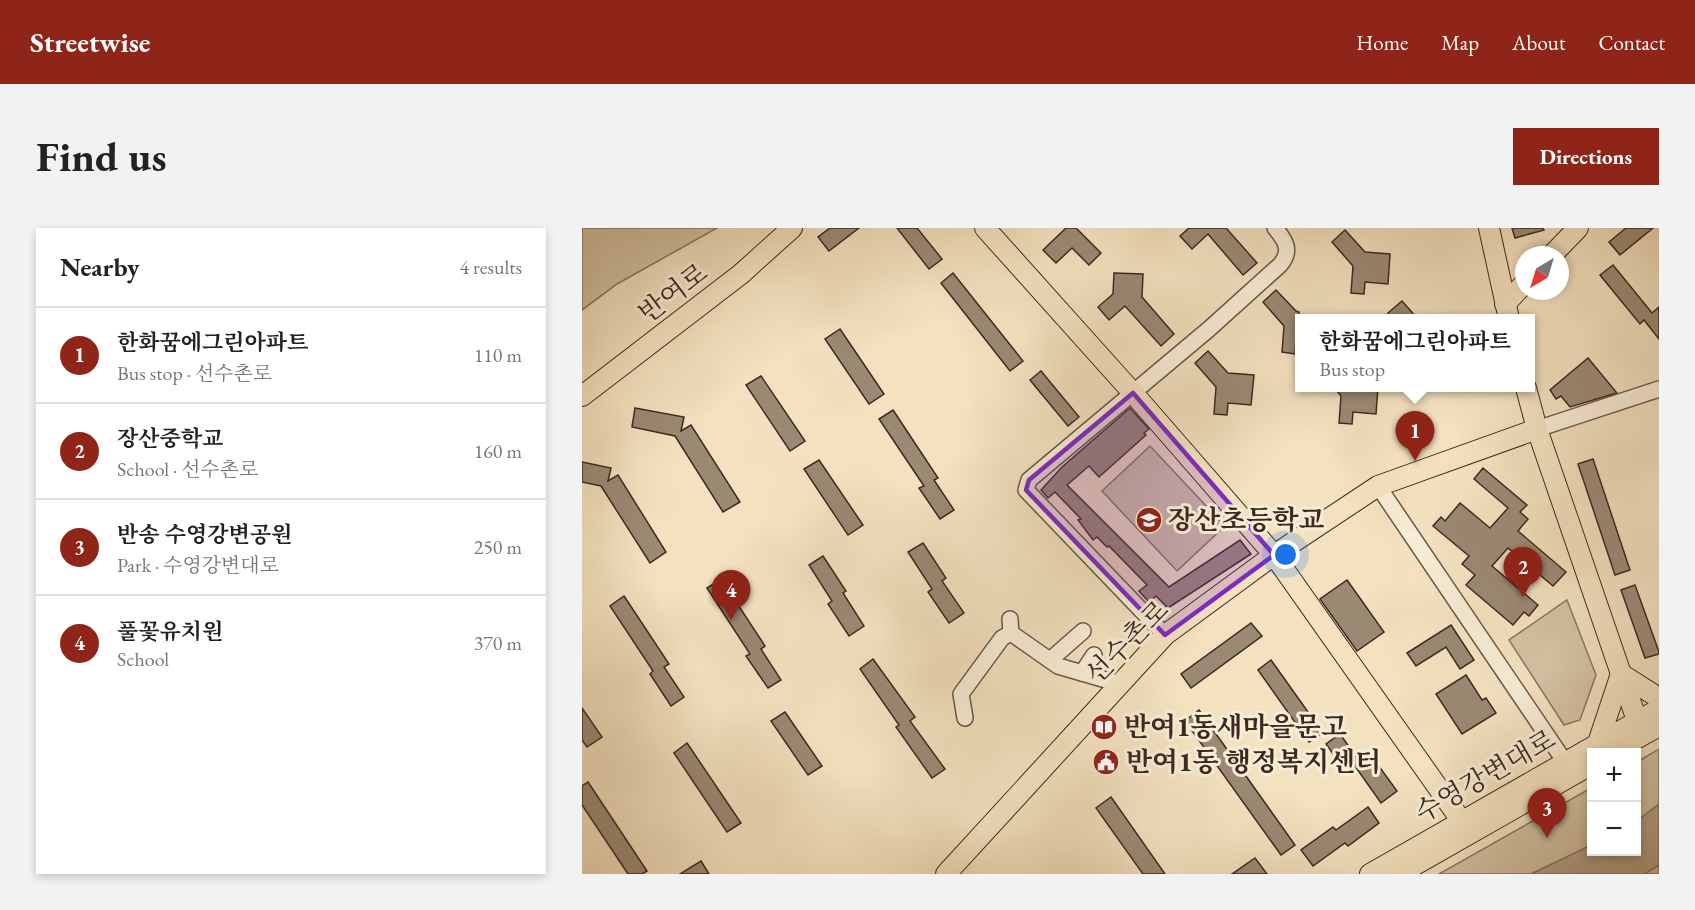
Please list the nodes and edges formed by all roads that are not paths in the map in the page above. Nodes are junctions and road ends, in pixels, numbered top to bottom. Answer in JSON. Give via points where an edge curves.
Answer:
{"nodes":[{"id":1,"x":792,"y":228,"type":"edge"},
{"id":2,"x":985,"y":228,"type":"edge"},
{"id":3,"x":1275,"y":228,"type":"edge"},
{"id":4,"x":1489,"y":228,"type":"edge"},
{"id":5,"x":1578,"y":228,"type":"edge"},
{"id":6,"x":1560,"y":246,"type":"edge"},
{"id":7,"x":1515,"y":298,"type":"edge"},
{"id":8,"x":1507,"y":311,"type":"edge"},
{"id":9,"x":1659,"y":389,"type":"edge"},
{"id":10,"x":1527,"y":392,"type":"edge"},
{"id":11,"x":1133,"y":393,"type":"junction"},
{"id":12,"x":582,"y":396,"type":"edge"},
{"id":13,"x":1537,"y":429,"type":"junction"},
{"id":14,"x":1378,"y":486,"type":"junction"},
{"id":15,"x":1274,"y":555,"type":"junction"},
{"id":16,"x":1083,"y":631,"type":"dead end"},
{"id":17,"x":1165,"y":635,"type":"junction"},
{"id":18,"x":1094,"y":655,"type":"dead end"},
{"id":19,"x":1050,"y":660,"type":"junction"},
{"id":20,"x":1082,"y":673,"type":"junction"},
{"id":21,"x":1621,"y":674,"type":"junction"},
{"id":22,"x":1120,"y":684,"type":"junction"},
{"id":23,"x":1659,"y":698,"type":"edge"},
{"id":24,"x":1659,"y":709,"type":"edge"},
{"id":25,"x":965,"y":718,"type":"dead end"},
{"id":26,"x":1646,"y":727,"type":"edge"},
{"id":27,"x":1605,"y":748,"type":"edge"},
{"id":28,"x":1587,"y":754,"type":"edge"},
{"id":29,"x":1565,"y":762,"type":"junction"},
{"id":30,"x":1587,"y":766,"type":"edge"},
{"id":31,"x":1466,"y":826,"type":"junction"},
{"id":32,"x":946,"y":874,"type":"edge"},
{"id":33,"x":1370,"y":874,"type":"edge"},
{"id":34,"x":1399,"y":874,"type":"edge"}],
"edges":[{"from":1,"to":12,"type":"main road","name":"반여로","via":[[741,274]]},
{"from":2,"to":11,"type":"main road"},
{"from":3,"to":11,"type":"street","via":[[1287,248],[1287,257]]},
{"from":4,"to":8,"type":"main road"},
{"from":5,"to":6,"type":"main road"},
{"from":7,"to":8,"type":"main road"},
{"from":9,"to":13,"type":"street"},
{"from":10,"to":13,"type":"main road"},
{"from":11,"to":15,"type":"main road"},
{"from":11,"to":17,"type":"street","via":[[1029,480],[1026,490]]},
{"from":13,"to":14,"type":"main road","name":"선수촌로"},
{"from":13,"to":21,"type":"main road"},
{"from":14,"to":15,"type":"main road","name":"선수촌로"},
{"from":14,"to":29,"type":"street"},
{"from":15,"to":17,"type":"main road","name":"선수촌로"},
{"from":15,"to":31,"type":"main road"},
{"from":16,"to":19,"type":"street"},
{"from":17,"to":22,"type":"main road","name":"선수촌로"},
{"from":18,"to":20,"type":"street"},
{"from":19,"to":20,"type":"street"},
{"from":19,"to":25,"type":"street","via":[[1010,626],[961,694]]},
{"from":20,"to":22,"type":"street"},
{"from":21,"to":23,"type":"main road"},
{"from":21,"to":26,"type":"main road"},
{"from":21,"to":27,"type":"main road"},
{"from":22,"to":32,"type":"main road","name":"선수촌로"},
{"from":24,"to":26,"type":"main road","name":"수영강변대로"},
{"from":26,"to":27,"type":"main road","name":"수영강변대로"},
{"from":28,"to":29,"type":"main road","name":"수영강변대로"},
{"from":29,"to":31,"type":"main road","name":"수영강변대로"},
{"from":30,"to":31,"type":"main road","name":"수영강변대로"},
{"from":31,"to":33,"type":"main road","name":"수영강변대로"},
{"from":31,"to":34,"type":"main road","name":"수영강변대로"}]}
